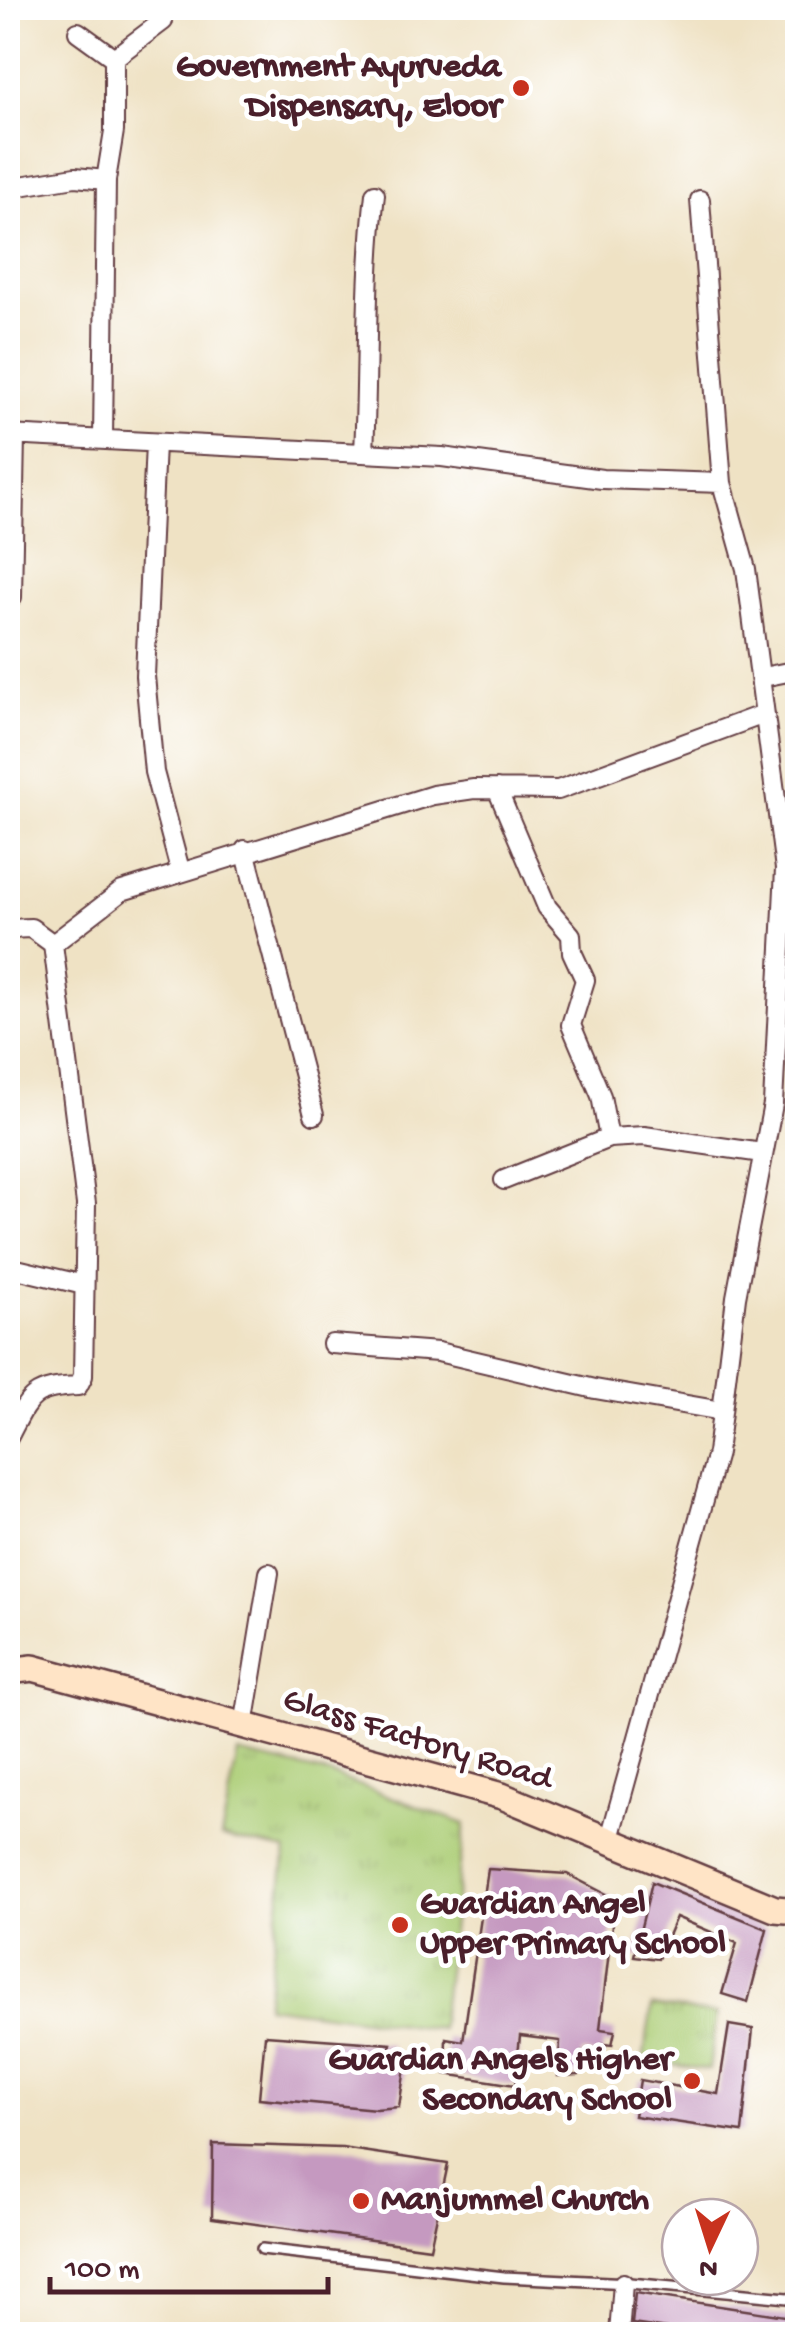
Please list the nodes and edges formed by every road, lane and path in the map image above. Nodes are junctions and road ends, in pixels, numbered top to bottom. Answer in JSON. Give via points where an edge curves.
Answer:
{"nodes":[{"id":1,"x":162,"y":21,"type":"dead end"},
{"id":2,"x":78,"y":32,"type":"dead end"},
{"id":3,"x":114,"y":58,"type":"junction"},
{"id":4,"x":106,"y":180,"type":"junction"},
{"id":5,"x":8,"y":188,"type":"edge"},
{"id":6,"x":375,"y":194,"type":"dead end"},
{"id":7,"x":700,"y":200,"type":"dead end"},
{"id":8,"x":11,"y":435,"type":"edge"},
{"id":9,"x":104,"y":440,"type":"junction"},
{"id":10,"x":154,"y":442,"type":"junction"},
{"id":11,"x":364,"y":453,"type":"junction"},
{"id":12,"x":722,"y":483,"type":"junction"},
{"id":13,"x":12,"y":597,"type":"dead end"},
{"id":14,"x":798,"y":670,"type":"edge"},
{"id":15,"x":763,"y":677,"type":"junction"},
{"id":16,"x":764,"y":714,"type":"junction"},
{"id":17,"x":497,"y":789,"type":"junction"},
{"id":18,"x":244,"y":850,"type":"junction"},
{"id":19,"x":180,"y":870,"type":"junction"},
{"id":20,"x":8,"y":929,"type":"edge"},
{"id":21,"x":53,"y":944,"type":"junction"},
{"id":22,"x":314,"y":1115,"type":"dead end"},
{"id":23,"x":609,"y":1138,"type":"junction"},
{"id":24,"x":762,"y":1153,"type":"junction"},
{"id":25,"x":504,"y":1180,"type":"dead end"},
{"id":26,"x":8,"y":1267,"type":"edge"},
{"id":27,"x":84,"y":1285,"type":"junction"},
{"id":28,"x":332,"y":1344,"type":"dead end"},
{"id":29,"x":722,"y":1410,"type":"junction"},
{"id":30,"x":8,"y":1438,"type":"edge"},
{"id":31,"x":269,"y":1573,"type":"dead end"},
{"id":32,"x":8,"y":1672,"type":"edge"},
{"id":33,"x":244,"y":1726,"type":"junction"},
{"id":34,"x":610,"y":1842,"type":"junction"},
{"id":35,"x":798,"y":1912,"type":"edge"},
{"id":36,"x":262,"y":2249,"type":"dead end"},
{"id":37,"x":623,"y":2283,"type":"junction"},
{"id":38,"x":798,"y":2299,"type":"edge"},
{"id":39,"x":618,"y":2334,"type":"edge"}],
"edges":[{"from":1,"to":3,"type":"street"},
{"from":2,"to":3,"type":"street"},
{"from":3,"to":4,"type":"street"},
{"from":4,"to":5,"type":"street","via":[[75,177]]},
{"from":4,"to":9,"type":"street"},
{"from":6,"to":11,"type":"street"},
{"from":7,"to":12,"type":"street"},
{"from":8,"to":9,"type":"street"},
{"from":8,"to":13,"type":"street"},
{"from":9,"to":10,"type":"street"},
{"from":10,"to":11,"type":"street"},
{"from":10,"to":19,"type":"street","via":[[145,676],[154,772]]},
{"from":11,"to":12,"type":"street","via":[[602,479]]},
{"from":12,"to":15,"type":"street","via":[[746,569]]},
{"from":14,"to":15,"type":"street"},
{"from":15,"to":16,"type":"street"},
{"from":16,"to":17,"type":"street","via":[[558,790]]},
{"from":16,"to":24,"type":"street","via":[[785,869],[773,1104]]},
{"from":17,"to":18,"type":"street","via":[[417,798]]},
{"from":17,"to":23,"type":"street","via":[[546,908],[571,935],[585,980],[572,1025],[601,1096]]},
{"from":18,"to":19,"type":"street"},
{"from":18,"to":22,"type":"street"},
{"from":19,"to":21,"type":"street","via":[[122,891]]},
{"from":20,"to":21,"type":"street","via":[[31,928]]},
{"from":21,"to":27,"type":"street","via":[[86,1204]]},
{"from":23,"to":24,"type":"street","via":[[644,1136]]},
{"from":23,"to":25,"type":"street"},
{"from":24,"to":29,"type":"street"},
{"from":26,"to":27,"type":"street"},
{"from":27,"to":30,"type":"street","via":[[83,1376],[78,1386],[30,1396]]},
{"from":28,"to":29,"type":"street","via":[[438,1352]]},
{"from":29,"to":34,"type":"street","via":[[717,1453]]},
{"from":31,"to":33,"type":"street"},
{"from":32,"to":33,"type":"main road","name":"Glass Factory Road","via":[[34,1668]]},
{"from":33,"to":34,"type":"main road","name":"Glass Factory Road","via":[[502,1796]]},
{"from":34,"to":35,"type":"main road","name":"Glass Factory Road"},
{"from":36,"to":37,"type":"lane","via":[[504,2277]]},
{"from":37,"to":38,"type":"lane"},
{"from":37,"to":39,"type":"street"}]}
